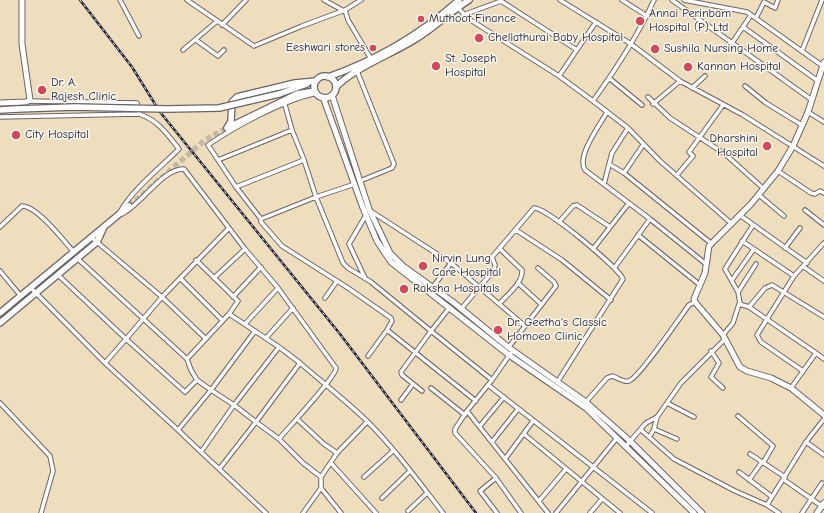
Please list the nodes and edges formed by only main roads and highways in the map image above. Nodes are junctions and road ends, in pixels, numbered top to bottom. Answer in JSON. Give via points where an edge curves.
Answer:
{"nodes":[{"id":1,"x":22,"y":0,"type":"edge"},
{"id":2,"x":459,"y":0,"type":"edge"},
{"id":3,"x":469,"y":0,"type":"edge"},
{"id":4,"x":823,"y":65,"type":"edge"},
{"id":5,"x":328,"y":77,"type":"junction"},
{"id":6,"x":315,"y":82,"type":"junction"},
{"id":7,"x":336,"y":87,"type":"junction"},
{"id":8,"x":297,"y":88,"type":"junction"},
{"id":9,"x":315,"y":91,"type":"junction"},
{"id":10,"x":332,"y":95,"type":"junction"},
{"id":11,"x":322,"y":97,"type":"junction"},
{"id":12,"x":0,"y":103,"type":"edge"},
{"id":13,"x":0,"y":110,"type":"edge"},
{"id":14,"x":129,"y":206,"type":"tunnel mouth"},
{"id":15,"x":103,"y":229,"type":"junction"},
{"id":16,"x":431,"y":290,"type":"junction"},
{"id":17,"x":0,"y":313,"type":"edge"},
{"id":18,"x":0,"y":323,"type":"edge"},
{"id":19,"x":509,"y":351,"type":"junction"},
{"id":20,"x":824,"y":415,"type":"edge"},
{"id":21,"x":690,"y":505,"type":"junction"},
{"id":22,"x":823,"y":505,"type":"edge"},
{"id":23,"x":685,"y":513,"type":"edge"},
{"id":24,"x":694,"y":513,"type":"edge"},
{"id":25,"x":702,"y":513,"type":"edge"},
{"id":26,"x":817,"y":513,"type":"edge"}],
"edges":[{"from":1,"to":12,"type":"main road","via":[[22,44],[30,96],[28,101]]},
{"from":2,"to":5,"type":"main road","via":[[414,35],[371,60]]},
{"from":3,"to":7,"type":"main road","via":[[416,39],[357,71]]},
{"from":4,"to":20,"type":"main road","via":[[808,112],[778,171],[741,216],[707,251],[705,272],[695,302],[724,337],[744,370],[760,373],[791,388]]},
{"from":5,"to":6,"type":"main road","via":[[324,76]]},
{"from":5,"to":7,"type":"main road"},
{"from":6,"to":8,"type":"main road"},
{"from":6,"to":9,"type":"main road"},
{"from":6,"to":9,"type":"main road","via":[[295,83],[237,97],[232,102],[231,121],[227,128],[297,94]]},
{"from":7,"to":10,"type":"main road"},
{"from":8,"to":9,"type":"main road"},
{"from":8,"to":13,"type":"main road","bridge":true,"via":[[219,108],[167,110],[74,107]]},
{"from":9,"to":11,"type":"main road"},
{"from":10,"to":11,"type":"main road"},
{"from":10,"to":16,"type":"main road","via":[[368,209],[390,253]]},
{"from":11,"to":16,"type":"main road","via":[[377,241],[391,262]]},
{"from":14,"to":15,"type":"main road"},
{"from":15,"to":17,"type":"main road"},
{"from":15,"to":18,"type":"main road","via":[[97,242]]},
{"from":16,"to":19,"type":"main road"},
{"from":16,"to":19,"type":"main road","via":[[461,309]]},
{"from":19,"to":21,"type":"main road","via":[[586,408]]},
{"from":19,"to":21,"type":"main road","via":[[558,381],[586,402],[630,441]]},
{"from":21,"to":23,"type":"main road"},
{"from":21,"to":24,"type":"main road"},
{"from":21,"to":25,"type":"main road"},
{"from":22,"to":26,"type":"main road"}]}
